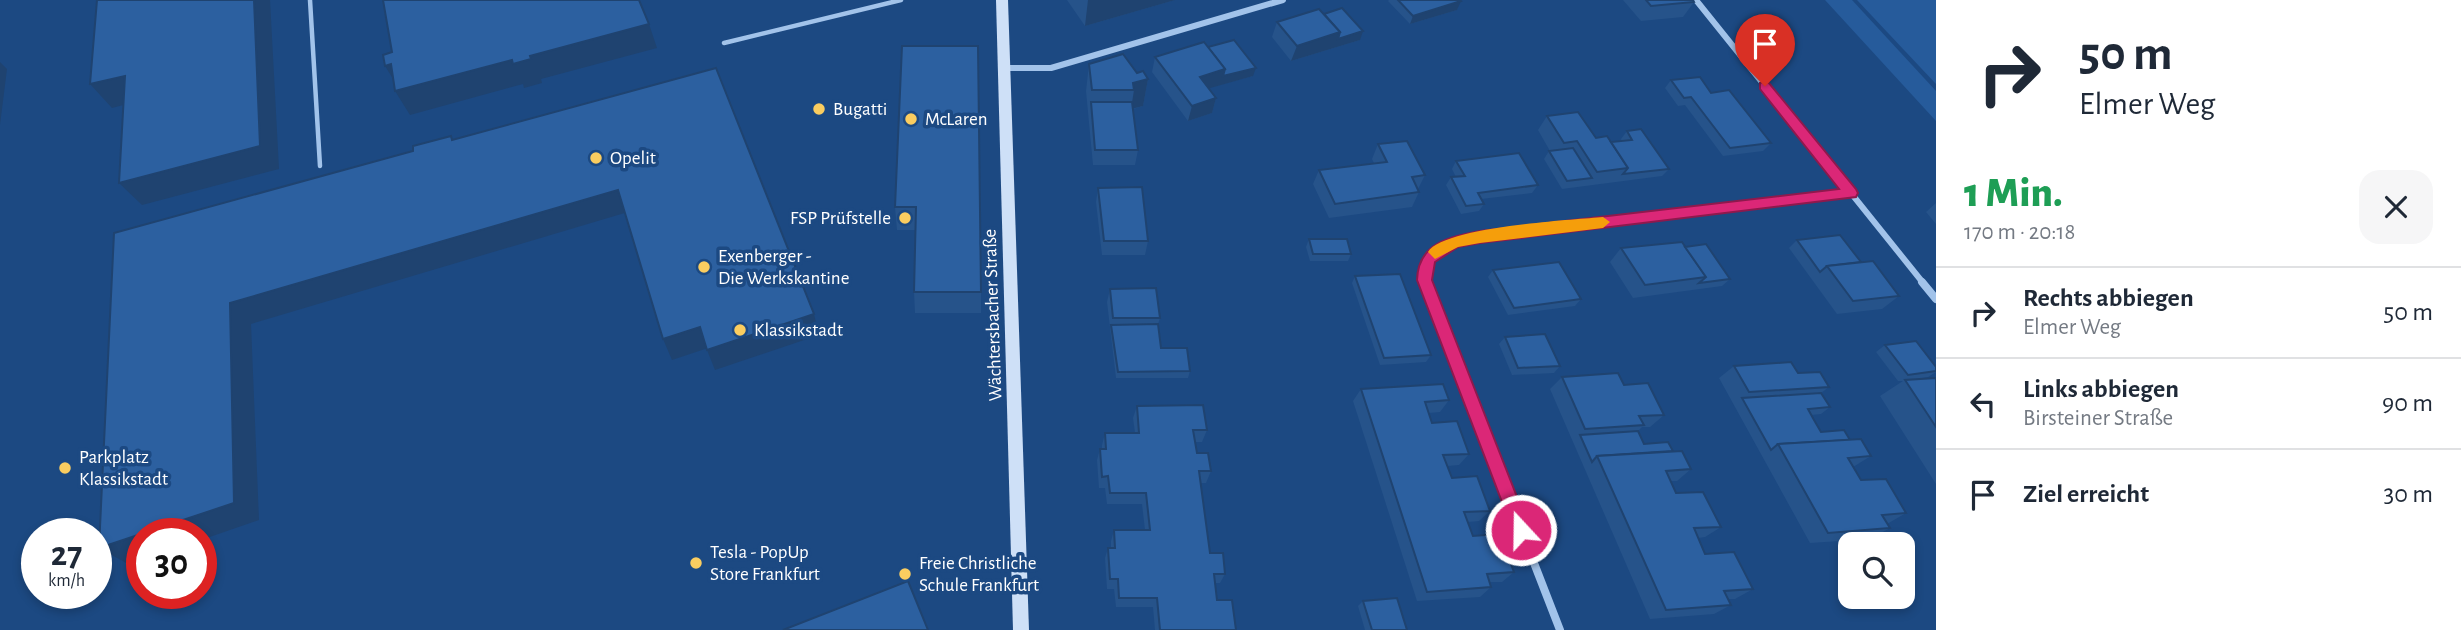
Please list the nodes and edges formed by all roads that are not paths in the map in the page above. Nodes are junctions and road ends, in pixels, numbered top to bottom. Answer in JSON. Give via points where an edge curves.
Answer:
{"nodes":[{"id":1,"x":310,"y":0,"type":"edge"},
{"id":2,"x":901,"y":0,"type":"edge"},
{"id":3,"x":1002,"y":0,"type":"edge"},
{"id":4,"x":1283,"y":0,"type":"edge"},
{"id":5,"x":1696,"y":0,"type":"edge"},
{"id":6,"x":724,"y":43,"type":"dead end"},
{"id":7,"x":1006,"y":68,"type":"junction"},
{"id":8,"x":320,"y":166,"type":"dead end"},
{"id":9,"x":1851,"y":193,"type":"junction"},
{"id":10,"x":1936,"y":299,"type":"edge"},
{"id":11,"x":1021,"y":630,"type":"edge"},
{"id":12,"x":1560,"y":630,"type":"edge"}],
"edges":[{"from":1,"to":8,"type":"lane"},
{"from":2,"to":6,"type":"lane"},
{"from":3,"to":7,"type":"street","name":"Wächtersbacher Straße"},
{"from":4,"to":7,"type":"street","via":[[1051,68]]},
{"from":5,"to":9,"type":"street"},
{"from":7,"to":11,"type":"street","name":"Wächtersbacher Straße"},
{"from":9,"to":10,"type":"street"},
{"from":9,"to":12,"type":"street","via":[[1480,237],[1454,242],[1429,257],[1424,280]]}]}
